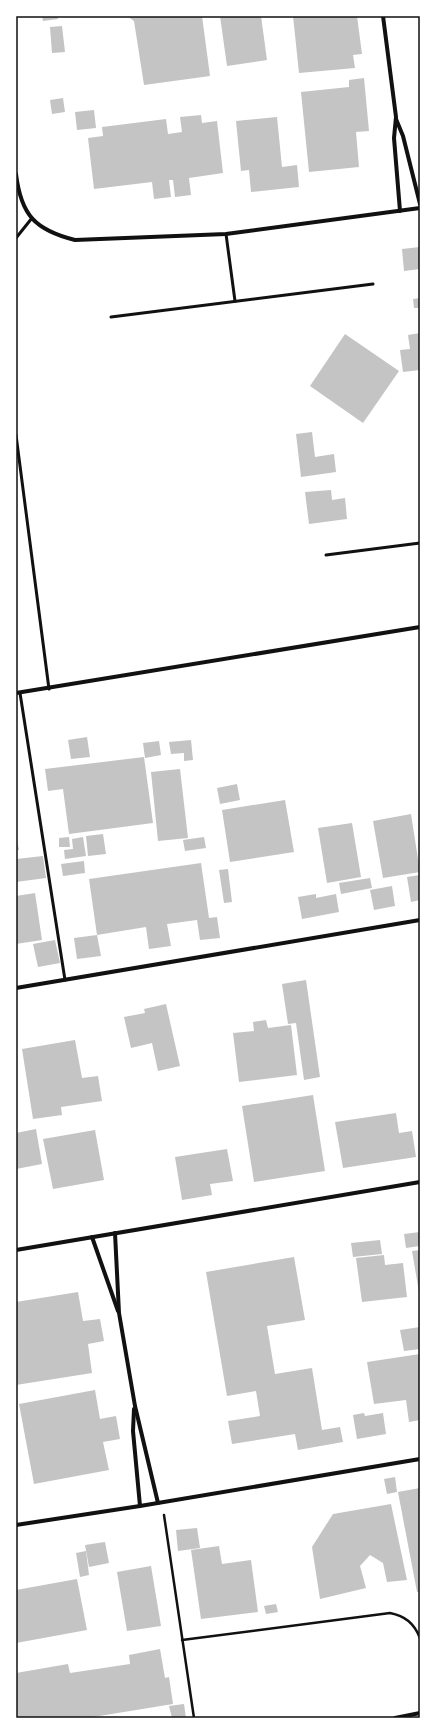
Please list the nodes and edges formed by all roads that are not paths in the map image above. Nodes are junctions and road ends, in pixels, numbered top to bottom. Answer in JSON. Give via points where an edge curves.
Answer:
{"nodes":[{"id":1,"x":383,"y":16,"type":"edge"},
{"id":2,"x":396,"y":117,"type":"junction"},
{"id":3,"x":16,"y":174,"type":"edge"},
{"id":4,"x":420,"y":204,"type":"edge"},
{"id":5,"x":420,"y":208,"type":"edge"},
{"id":6,"x":400,"y":211,"type":"junction"},
{"id":7,"x":32,"y":218,"type":"junction"},
{"id":8,"x":226,"y":234,"type":"junction"},
{"id":9,"x":16,"y":238,"type":"edge"},
{"id":10,"x":373,"y":284,"type":"dead end"},
{"id":11,"x":236,"y":301,"type":"junction"},
{"id":12,"x":111,"y":317,"type":"dead end"},
{"id":13,"x":16,"y":435,"type":"edge"},
{"id":14,"x":420,"y":543,"type":"edge"},
{"id":15,"x":326,"y":555,"type":"dead end"},
{"id":16,"x":420,"y":627,"type":"edge"},
{"id":17,"x":49,"y":689,"type":"junction"},
{"id":18,"x":18,"y":693,"type":"edge"},
{"id":19,"x":420,"y":920,"type":"edge"},
{"id":20,"x":65,"y":980,"type":"junction"},
{"id":21,"x":16,"y":988,"type":"edge"},
{"id":22,"x":420,"y":1182,"type":"edge"},
{"id":23,"x":115,"y":1233,"type":"junction"},
{"id":24,"x":92,"y":1237,"type":"junction"},
{"id":25,"x":16,"y":1250,"type":"edge"},
{"id":26,"x":119,"y":1313,"type":"junction"},
{"id":27,"x":134,"y":1406,"type":"junction"},
{"id":28,"x":420,"y":1459,"type":"edge"},
{"id":29,"x":160,"y":1503,"type":"junction"},
{"id":30,"x":140,"y":1506,"type":"junction"},
{"id":31,"x":16,"y":1525,"type":"edge"},
{"id":32,"x":420,"y":1713,"type":"edge"},
{"id":33,"x":395,"y":1718,"type":"edge"}],
"edges":[{"from":1,"to":2,"type":"street"},
{"from":2,"to":4,"type":"street"},
{"from":2,"to":6,"type":"street","via":[[394,143]]},
{"from":3,"to":7,"type":"street","via":[[20,197]]},
{"from":5,"to":6,"type":"street"},
{"from":6,"to":8,"type":"street"},
{"from":7,"to":8,"type":"street","via":[[57,236],[75,240]]},
{"from":7,"to":9,"type":"lane"},
{"from":8,"to":11,"type":"lane"},
{"from":10,"to":11,"type":"lane"},
{"from":11,"to":12,"type":"lane"},
{"from":13,"to":17,"type":"lane"},
{"from":14,"to":15,"type":"lane"},
{"from":16,"to":17,"type":"street"},
{"from":17,"to":18,"type":"street"},
{"from":18,"to":20,"type":"lane"},
{"from":19,"to":20,"type":"street"},
{"from":20,"to":21,"type":"street"},
{"from":22,"to":23,"type":"street"},
{"from":23,"to":24,"type":"street"},
{"from":23,"to":26,"type":"street"},
{"from":24,"to":25,"type":"street"},
{"from":24,"to":26,"type":"street"},
{"from":26,"to":27,"type":"street"},
{"from":27,"to":29,"type":"street"},
{"from":27,"to":30,"type":"street","via":[[133,1431]]},
{"from":28,"to":29,"type":"street"},
{"from":29,"to":30,"type":"street"},
{"from":30,"to":31,"type":"street"},
{"from":32,"to":33,"type":"street"}]}
